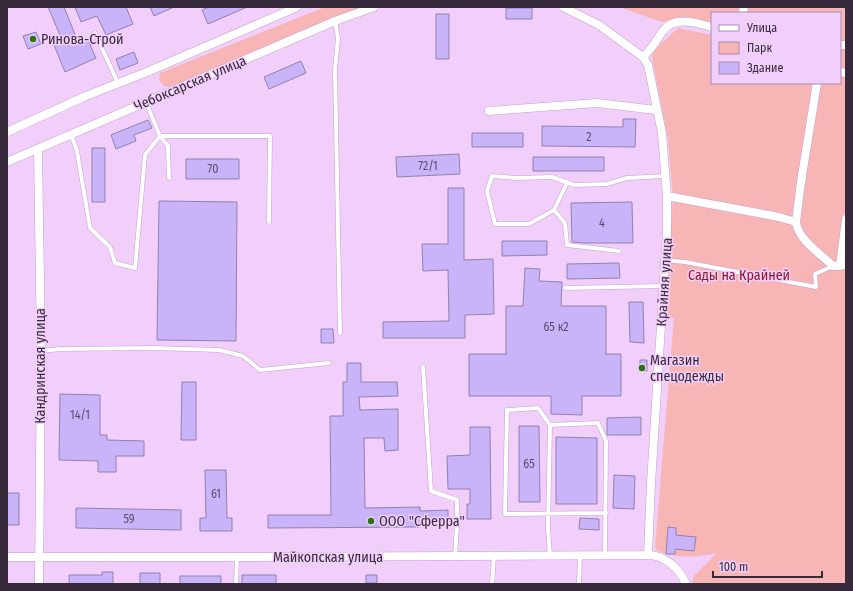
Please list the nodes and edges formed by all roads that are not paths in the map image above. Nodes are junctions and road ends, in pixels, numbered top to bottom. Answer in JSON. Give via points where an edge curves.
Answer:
{"nodes":[{"id":1,"x":297,"y":7,"type":"edge"},
{"id":2,"x":374,"y":7,"type":"edge"},
{"id":3,"x":563,"y":7,"type":"edge"},
{"id":4,"x":335,"y":22,"type":"junction"},
{"id":5,"x":711,"y":27,"type":"edge"},
{"id":6,"x":95,"y":33,"type":"dead end"},
{"id":7,"x":643,"y":56,"type":"junction"},
{"id":8,"x":118,"y":83,"type":"junction"},
{"id":9,"x":817,"y":84,"type":"edge"},
{"id":10,"x":146,"y":102,"type":"junction"},
{"id":11,"x":656,"y":110,"type":"junction"},
{"id":12,"x":489,"y":111,"type":"dead end"},
{"id":13,"x":7,"y":132,"type":"edge"},
{"id":14,"x":71,"y":134,"type":"junction"},
{"id":15,"x":160,"y":136,"type":"junction"},
{"id":16,"x":38,"y":149,"type":"junction"},
{"id":17,"x":7,"y":162,"type":"edge"},
{"id":18,"x":665,"y":176,"type":"junction"},
{"id":19,"x":169,"y":178,"type":"dead end"},
{"id":20,"x":567,"y":183,"type":"junction"},
{"id":21,"x":667,"y":196,"type":"junction"},
{"id":22,"x":554,"y":210,"type":"junction"},
{"id":23,"x":846,"y":220,"type":"edge"},
{"id":24,"x":269,"y":222,"type":"dead end"},
{"id":25,"x":796,"y":222,"type":"junction"},
{"id":26,"x":619,"y":251,"type":"dead end"},
{"id":27,"x":665,"y":260,"type":"junction"},
{"id":28,"x":840,"y":266,"type":"edge"},
{"id":29,"x":664,"y":286,"type":"junction"},
{"id":30,"x":565,"y":288,"type":"dead end"},
{"id":31,"x":340,"y":333,"type":"dead end"},
{"id":32,"x":41,"y":351,"type":"junction"},
{"id":33,"x":329,"y":364,"type":"dead end"},
{"id":34,"x":422,"y":367,"type":"dead end"},
{"id":35,"x":550,"y":425,"type":"junction"},
{"id":36,"x":548,"y":513,"type":"junction"},
{"id":37,"x":606,"y":513,"type":"junction"},
{"id":38,"x":604,"y":555,"type":"junction"},
{"id":39,"x":648,"y":555,"type":"junction"},
{"id":40,"x":455,"y":556,"type":"junction"},
{"id":41,"x":494,"y":556,"type":"junction"},
{"id":42,"x":550,"y":556,"type":"junction"},
{"id":43,"x":580,"y":556,"type":"junction"},
{"id":44,"x":7,"y":557,"type":"edge"},
{"id":45,"x":39,"y":557,"type":"junction"},
{"id":46,"x":237,"y":557,"type":"junction"},
{"id":47,"x":39,"y":584,"type":"edge"},
{"id":48,"x":236,"y":584,"type":"edge"},
{"id":49,"x":492,"y":584,"type":"edge"},
{"id":50,"x":579,"y":584,"type":"edge"},
{"id":51,"x":686,"y":584,"type":"edge"}],
"edges":[{"from":1,"to":8,"type":"street","name":"Чебоксарская улица"},
{"from":2,"to":4,"type":"street","name":"Чебоксарская улица"},
{"from":3,"to":7,"type":"street","via":[[599,24]]},
{"from":4,"to":10,"type":"street","name":"Чебоксарская улица"},
{"from":4,"to":31,"type":"lane","via":[[338,38],[335,69]]},
{"from":5,"to":7,"type":"street","via":[[674,23],[663,30],[654,46]]},
{"from":6,"to":8,"type":"lane"},
{"from":7,"to":11,"type":"street","name":"Крайняя улица","via":[[648,65]]},
{"from":8,"to":13,"type":"street","name":"Чебоксарская улица"},
{"from":9,"to":25,"type":"street"},
{"from":10,"to":14,"type":"street","name":"Чебоксарская улица"},
{"from":10,"to":15,"type":"lane"},
{"from":11,"to":12,"type":"street","via":[[597,103]]},
{"from":11,"to":18,"type":"street","name":"Крайняя улица","via":[[662,133]]},
{"from":14,"to":15,"type":"lane","via":[[77,151],[90,228],[110,247],[115,263],[135,268],[145,155]]},
{"from":14,"to":16,"type":"street","name":"Чебоксарская улица"},
{"from":15,"to":19,"type":"lane","via":[[168,146]]},
{"from":15,"to":24,"type":"lane","via":[[270,136]]},
{"from":16,"to":17,"type":"street","name":"Чебоксарская улица"},
{"from":16,"to":32,"type":"street","name":"Кандринская улица"},
{"from":18,"to":20,"type":"lane","via":[[627,178],[607,184],[574,186]]},
{"from":18,"to":21,"type":"street","name":"Крайняя улица"},
{"from":20,"to":22,"type":"lane"},
{"from":20,"to":22,"type":"lane","via":[[552,178],[492,176],[487,191],[495,224],[529,224]]},
{"from":21,"to":25,"type":"street"},
{"from":21,"to":27,"type":"street","name":"Крайняя улица"},
{"from":22,"to":26,"type":"lane","via":[[565,223],[567,245]]},
{"from":23,"to":28,"type":"street"},
{"from":25,"to":28,"type":"street","via":[[801,235]]},
{"from":27,"to":28,"type":"lane","via":[[816,287],[815,274]]},
{"from":27,"to":29,"type":"street","name":"Крайняя улица"},
{"from":29,"to":30,"type":"lane"},
{"from":29,"to":39,"type":"street","name":"Крайняя улица"},
{"from":32,"to":33,"type":"lane","via":[[138,348],[219,350],[243,356],[260,370]]},
{"from":32,"to":45,"type":"street","name":"Кандринская улица"},
{"from":34,"to":40,"type":"lane","via":[[431,491],[458,500]]},
{"from":35,"to":36,"type":"lane"},
{"from":35,"to":36,"type":"lane","via":[[538,408],[507,410],[505,514]]},
{"from":35,"to":37,"type":"lane","via":[[598,423],[606,441]]},
{"from":36,"to":37,"type":"lane"},
{"from":36,"to":42,"type":"lane"},
{"from":37,"to":38,"type":"lane"},
{"from":38,"to":39,"type":"street","name":"Майкопская улица"},
{"from":38,"to":43,"type":"street","name":"Майкопская улица"},
{"from":39,"to":51,"type":"street","via":[[654,555],[674,566]]},
{"from":40,"to":41,"type":"street","name":"Майкопская улица"},
{"from":40,"to":46,"type":"street","name":"Майкопская улица"},
{"from":41,"to":42,"type":"street","name":"Майкопская улица"},
{"from":41,"to":49,"type":"lane"},
{"from":42,"to":43,"type":"street","name":"Майкопская улица"},
{"from":43,"to":50,"type":"lane"},
{"from":44,"to":45,"type":"street","name":"Майкопская улица"},
{"from":45,"to":46,"type":"street","name":"Майкопская улица"},
{"from":45,"to":47,"type":"street","name":"Кандринская улица"},
{"from":46,"to":48,"type":"lane"}]}
